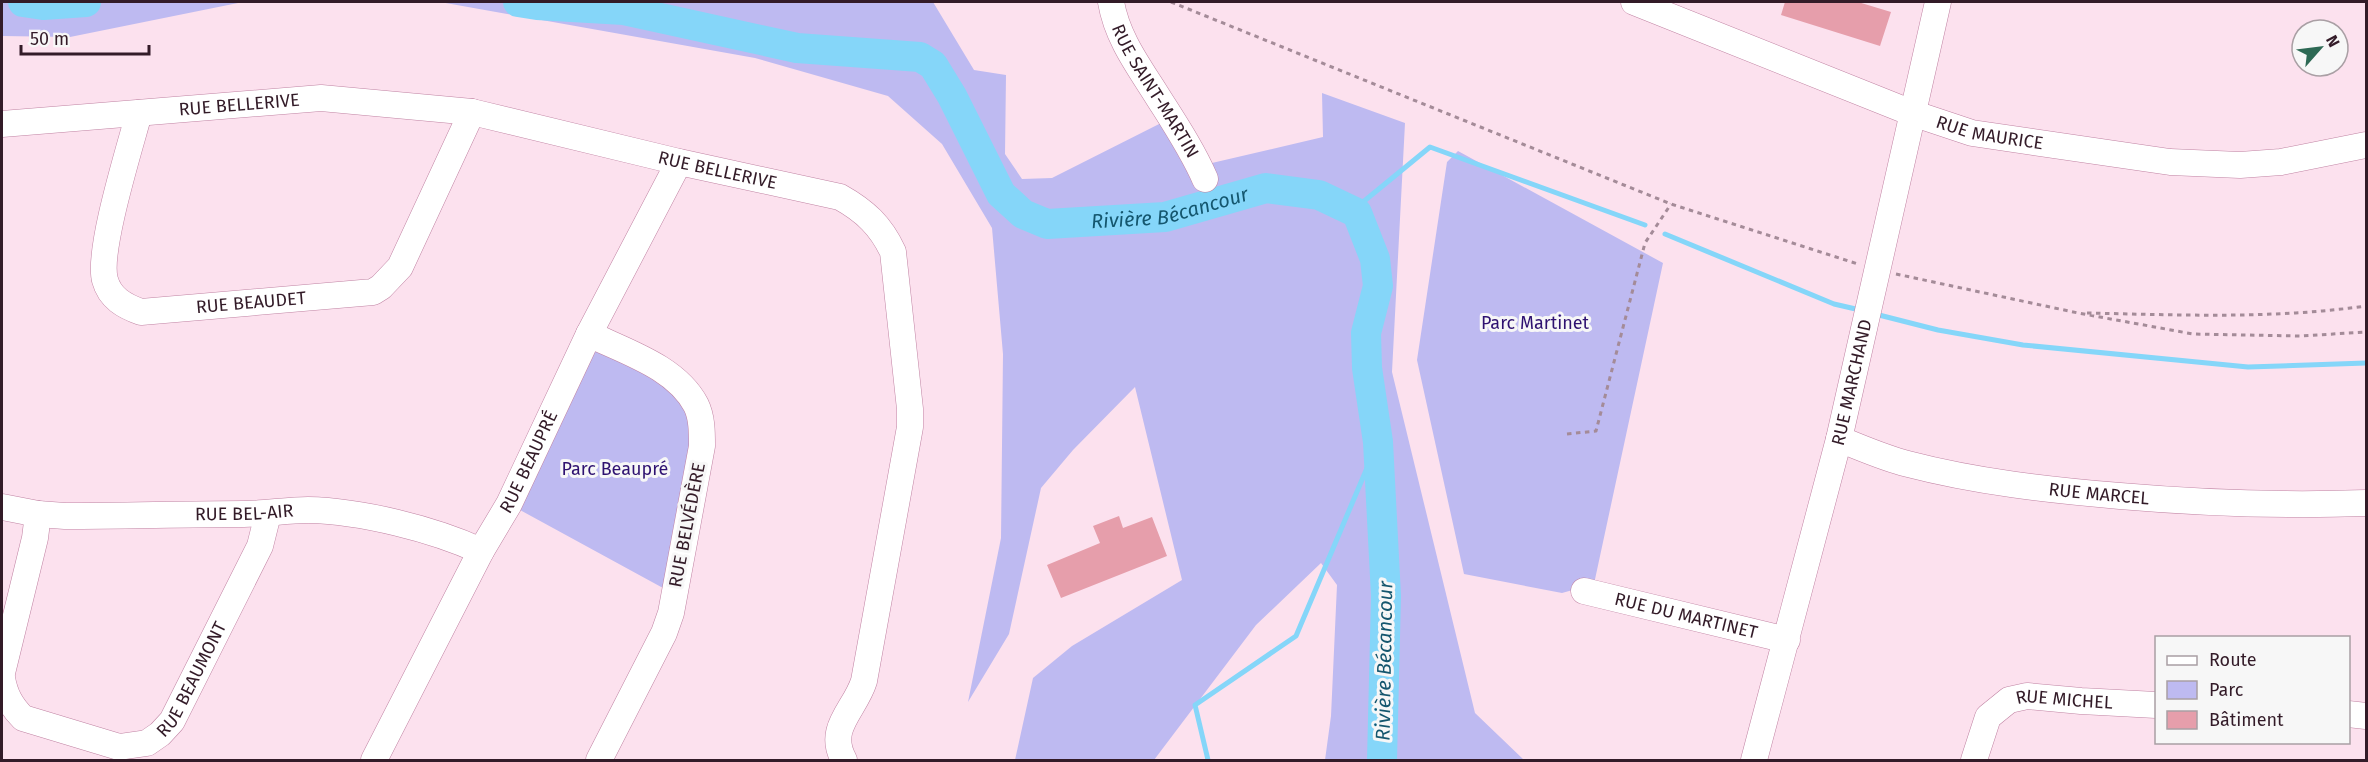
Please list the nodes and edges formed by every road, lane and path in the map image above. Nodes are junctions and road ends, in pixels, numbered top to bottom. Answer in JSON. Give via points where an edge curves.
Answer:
{"nodes":[{"id":1,"x":1111,"y":2,"type":"edge"},
{"id":2,"x":1171,"y":2,"type":"edge"},
{"id":3,"x":1634,"y":2,"type":"edge"},
{"id":4,"x":1938,"y":2,"type":"edge"},
{"id":5,"x":472,"y":112,"type":"junction"},
{"id":6,"x":139,"y":113,"type":"junction"},
{"id":7,"x":1912,"y":113,"type":"junction"},
{"id":8,"x":2,"y":123,"type":"edge"},
{"id":9,"x":2367,"y":145,"type":"edge"},
{"id":10,"x":679,"y":162,"type":"junction"},
{"id":11,"x":1205,"y":179,"type":"dead end"},
{"id":12,"x":1671,"y":204,"type":"junction"},
{"id":13,"x":1877,"y":270,"type":"junction"},
{"id":14,"x":2367,"y":306,"type":"edge"},
{"id":15,"x":2078,"y":313,"type":"junction"},
{"id":16,"x":2367,"y":332,"type":"edge"},
{"id":17,"x":589,"y":334,"type":"junction"},
{"id":18,"x":1567,"y":434,"type":"dead end"},
{"id":19,"x":1839,"y":439,"type":"junction"},
{"id":20,"x":2367,"y":503,"type":"edge"},
{"id":21,"x":2,"y":507,"type":"edge"},
{"id":22,"x":38,"y":514,"type":"junction"},
{"id":23,"x":268,"y":514,"type":"junction"},
{"id":24,"x":481,"y":551,"type":"junction"},
{"id":25,"x":1584,"y":591,"type":"dead end"},
{"id":26,"x":1787,"y":640,"type":"junction"},
{"id":27,"x":2,"y":675,"type":"edge"},
{"id":28,"x":2155,"y":705,"type":"edge"},
{"id":29,"x":2350,"y":714,"type":"edge"},
{"id":30,"x":2367,"y":716,"type":"edge"},
{"id":31,"x":374,"y":760,"type":"edge"},
{"id":32,"x":599,"y":760,"type":"edge"},
{"id":33,"x":844,"y":760,"type":"edge"},
{"id":34,"x":1754,"y":760,"type":"edge"},
{"id":35,"x":1974,"y":760,"type":"edge"}],
"edges":[{"from":1,"to":11,"type":"street","name":"RUE SAINT-MARTIN","via":[[1120,36]]},
{"from":2,"to":12,"type":"path"},
{"from":3,"to":7,"type":"street","name":"RUE MAURICE"},
{"from":4,"to":7,"type":"street","name":"RUE MARCHAND"},
{"from":5,"to":6,"type":"street","name":"RUE BELLERIVE","via":[[321,98]]},
{"from":5,"to":6,"type":"street","name":"RUE BEAUDET","via":[[400,267],[374,292],[141,312],[123,306],[110,292],[103,264]]},
{"from":5,"to":10,"type":"street","name":"RUE BELLERIVE"},
{"from":6,"to":8,"type":"street","name":"RUE BELLERIVE"},
{"from":7,"to":9,"type":"street","name":"RUE MAURICE","via":[[1972,133],[2170,162],[2281,162]]},
{"from":7,"to":13,"type":"street","name":"RUE MARCHAND"},
{"from":10,"to":17,"type":"street","name":"RUE BEAUPRÉ"},
{"from":10,"to":33,"type":"street","name":"RUE BELLERIVE","via":[[840,197],[872,219],[893,252],[910,427],[864,681],[837,739]]},
{"from":12,"to":13,"type":"path"},
{"from":12,"to":18,"type":"path","via":[[1645,243],[1596,430]]},
{"from":13,"to":15,"type":"path"},
{"from":13,"to":19,"type":"street","name":"RUE MARCHAND"},
{"from":14,"to":15,"type":"path","via":[[2227,316]]},
{"from":15,"to":16,"type":"path","via":[[2193,334],[2300,336]]},
{"from":17,"to":24,"type":"street","name":"RUE BEAUPRÉ","via":[[509,504]]},
{"from":17,"to":32,"type":"street","name":"RUE BELVÉDÈRE","via":[[674,378],[697,406],[702,427],[702,446],[664,633]]},
{"from":19,"to":20,"type":"street","name":"RUE MARCEL","via":[[1906,463],[2037,488],[2212,503]]},
{"from":19,"to":26,"type":"street","name":"RUE MARCHAND"},
{"from":21,"to":22,"type":"street","name":"RUE BEL-AIR"},
{"from":22,"to":23,"type":"street","name":"RUE BEL-AIR"},
{"from":22,"to":27,"type":"street","name":"RUE BEAUMONT"},
{"from":23,"to":24,"type":"street","name":"RUE BEL-AIR","via":[[308,510],[348,514],[424,529]]},
{"from":23,"to":27,"type":"street","name":"RUE BEAUMONT","via":[[260,546],[172,721],[147,743],[119,747],[23,718],[4,692]]},
{"from":24,"to":31,"type":"street","name":"RUE BEAUPRÉ"},
{"from":25,"to":26,"type":"street","name":"RUE DU MARTINET"},
{"from":26,"to":34,"type":"street","name":"RUE MARCHAND"},
{"from":28,"to":35,"type":"street","name":"RUE MICHEL","via":[[2028,696],[2009,700],[1988,717]]},
{"from":29,"to":30,"type":"street"}]}
